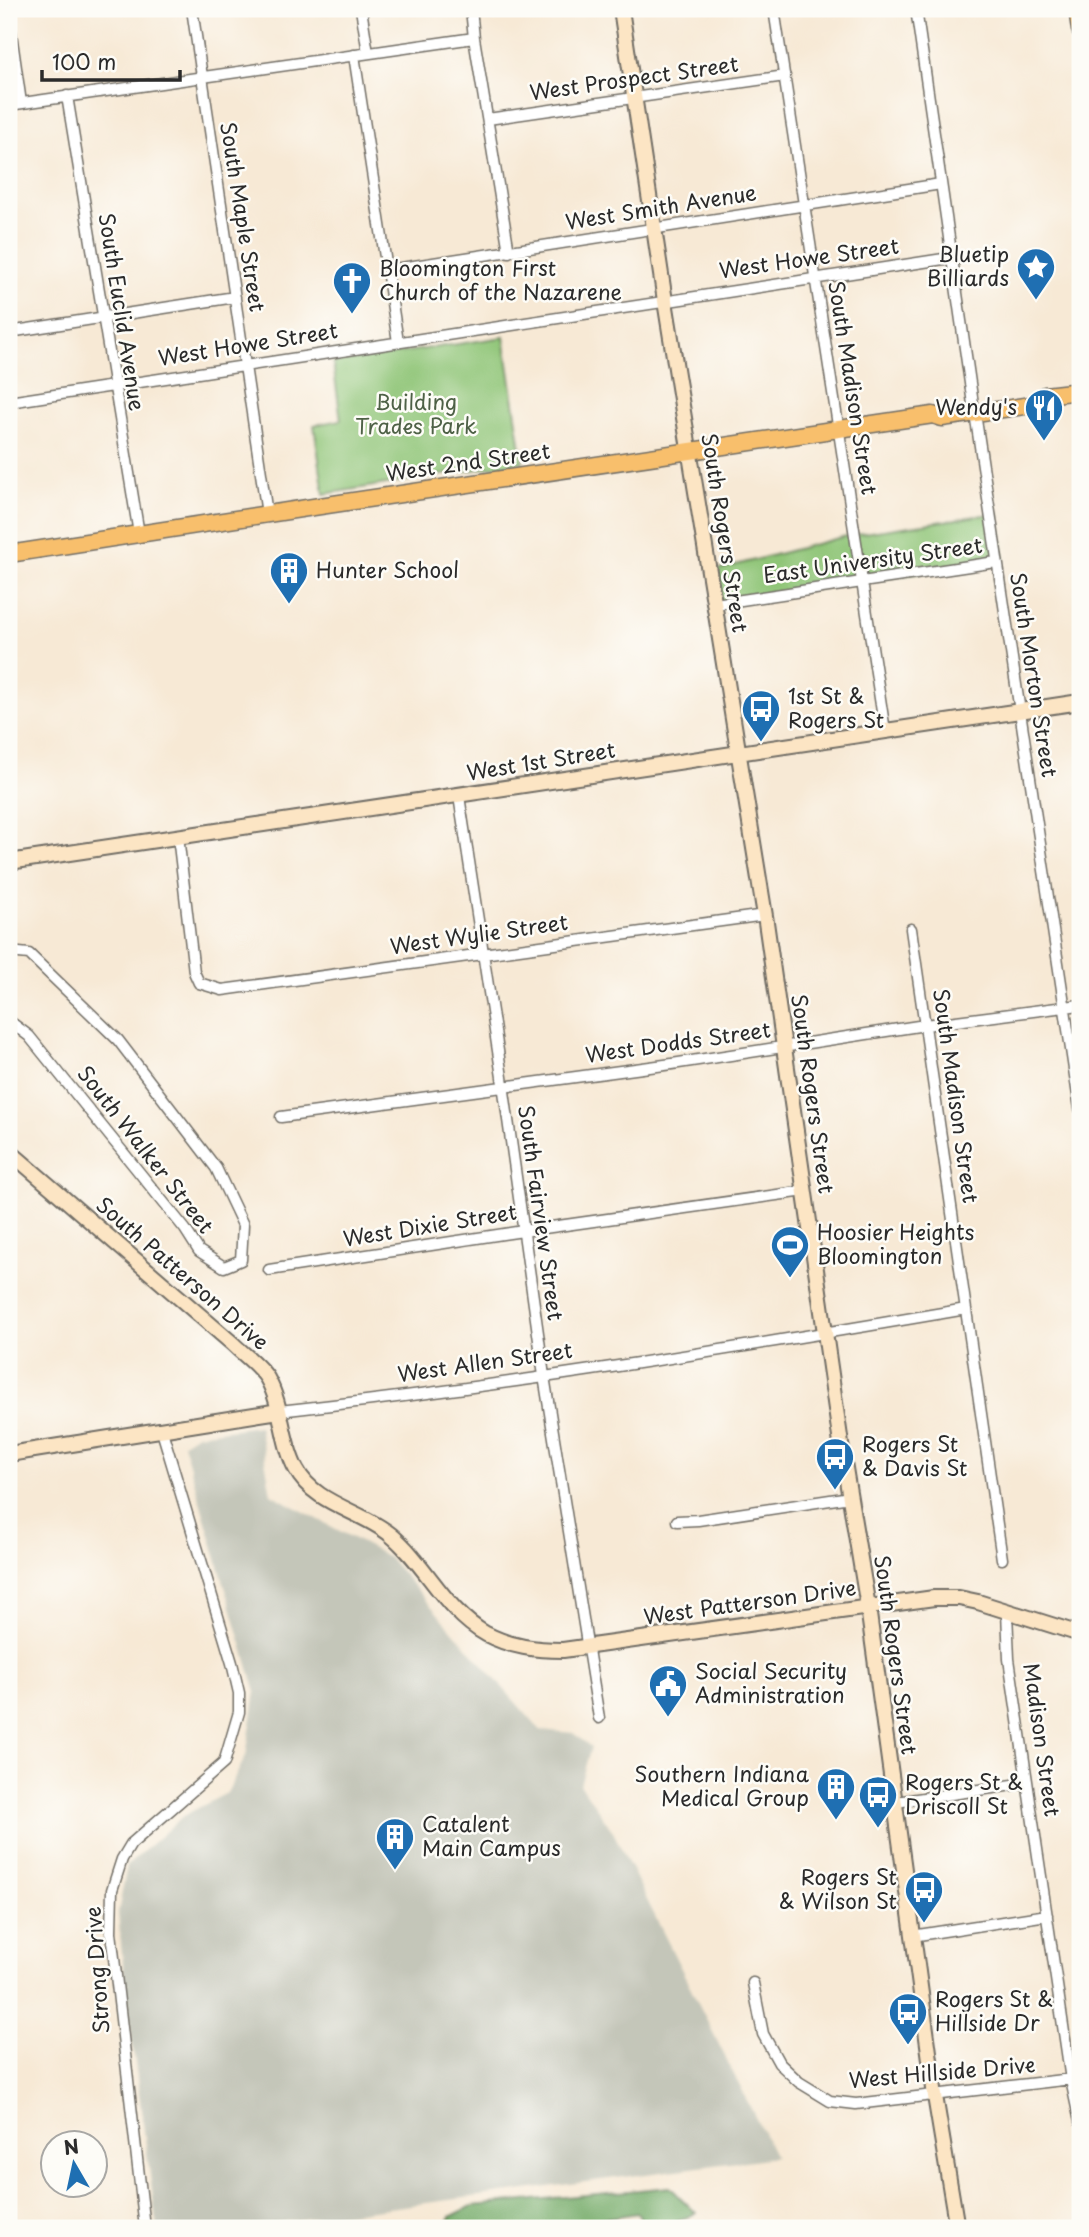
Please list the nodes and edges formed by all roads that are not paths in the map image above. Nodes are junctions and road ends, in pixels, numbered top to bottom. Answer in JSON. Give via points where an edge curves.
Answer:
{"nodes":[{"id":1,"x":192,"y":9,"type":"edge"},
{"id":2,"x":361,"y":9,"type":"edge"},
{"id":3,"x":471,"y":9,"type":"edge"},
{"id":4,"x":621,"y":9,"type":"edge"},
{"id":5,"x":774,"y":9,"type":"edge"},
{"id":6,"x":916,"y":9,"type":"edge"},
{"id":7,"x":1077,"y":9,"type":"edge"},
{"id":8,"x":9,"y":19,"type":"edge"},
{"id":9,"x":1080,"y":30,"type":"edge"},
{"id":10,"x":474,"y":38,"type":"junction"},
{"id":11,"x":368,"y":53,"type":"junction"},
{"id":12,"x":354,"y":55,"type":"junction"},
{"id":13,"x":785,"y":76,"type":"junction"},
{"id":14,"x":202,"y":77,"type":"junction"},
{"id":15,"x":67,"y":96,"type":"junction"},
{"id":16,"x":635,"y":98,"type":"junction"},
{"id":17,"x":21,"y":103,"type":"junction"},
{"id":18,"x":9,"y":105,"type":"edge"},
{"id":19,"x":488,"y":119,"type":"junction"},
{"id":20,"x":941,"y":184,"type":"junction"},
{"id":21,"x":804,"y":205,"type":"junction"},
{"id":22,"x":654,"y":229,"type":"junction"},
{"id":23,"x":509,"y":252,"type":"junction"},
{"id":24,"x":950,"y":258,"type":"junction"},
{"id":25,"x":388,"y":270,"type":"junction"},
{"id":26,"x":816,"y":277,"type":"junction"},
{"id":27,"x":235,"y":298,"type":"junction"},
{"id":28,"x":665,"y":301,"type":"junction"},
{"id":29,"x":103,"y":318,"type":"junction"},
{"id":30,"x":9,"y":332,"type":"edge"},
{"id":31,"x":398,"y":342,"type":"junction"},
{"id":32,"x":245,"y":365,"type":"junction"},
{"id":33,"x":114,"y":386,"type":"junction"},
{"id":34,"x":1080,"y":391,"type":"edge"},
{"id":35,"x":9,"y":402,"type":"edge"},
{"id":36,"x":974,"y":409,"type":"junction"},
{"id":37,"x":840,"y":429,"type":"junction"},
{"id":38,"x":689,"y":452,"type":"junction"},
{"id":39,"x":267,"y":514,"type":"junction"},
{"id":40,"x":138,"y":534,"type":"junction"},
{"id":41,"x":9,"y":554,"type":"edge"},
{"id":42,"x":996,"y":562,"type":"junction"},
{"id":43,"x":862,"y":582,"type":"junction"},
{"id":44,"x":715,"y":604,"type":"junction"},
{"id":45,"x":1080,"y":702,"type":"edge"},
{"id":46,"x":1020,"y":711,"type":"junction"},
{"id":47,"x":885,"y":731,"type":"junction"},
{"id":48,"x":739,"y":754,"type":"junction"},
{"id":49,"x":459,"y":796,"type":"junction"},
{"id":50,"x":178,"y":836,"type":"junction"},
{"id":51,"x":9,"y":862,"type":"edge"},
{"id":52,"x":765,"y":915,"type":"junction"},
{"id":53,"x":911,"y":929,"type":"dead end"},
{"id":54,"x":9,"y":952,"type":"edge"},
{"id":55,"x":484,"y":954,"type":"junction"},
{"id":56,"x":1080,"y":1005,"type":"edge"},
{"id":57,"x":1065,"y":1007,"type":"junction"},
{"id":58,"x":9,"y":1021,"type":"edge"},
{"id":59,"x":925,"y":1025,"type":"junction"},
{"id":60,"x":785,"y":1048,"type":"junction"},
{"id":61,"x":504,"y":1086,"type":"junction"},
{"id":62,"x":1080,"y":1109,"type":"edge"},
{"id":63,"x":281,"y":1117,"type":"dead end"},
{"id":64,"x":9,"y":1150,"type":"edge"},
{"id":65,"x":805,"y":1191,"type":"junction"},
{"id":66,"x":523,"y":1231,"type":"junction"},
{"id":67,"x":269,"y":1270,"type":"dead end"},
{"id":68,"x":966,"y":1309,"type":"junction"},
{"id":69,"x":825,"y":1334,"type":"junction"},
{"id":70,"x":544,"y":1376,"type":"junction"},
{"id":71,"x":279,"y":1411,"type":"junction"},
{"id":72,"x":162,"y":1431,"type":"junction"},
{"id":73,"x":9,"y":1454,"type":"edge"},
{"id":74,"x":850,"y":1497,"type":"junction"},
{"id":75,"x":677,"y":1521,"type":"dead end"},
{"id":76,"x":1002,"y":1559,"type":"dead end"},
{"id":77,"x":868,"y":1607,"type":"junction"},
{"id":78,"x":1007,"y":1612,"type":"junction"},
{"id":79,"x":1080,"y":1634,"type":"edge"},
{"id":80,"x":588,"y":1647,"type":"junction"},
{"id":81,"x":599,"y":1718,"type":"dead end"},
{"id":82,"x":1027,"y":1783,"type":"junction"},
{"id":83,"x":896,"y":1802,"type":"junction"},
{"id":84,"x":1047,"y":1915,"type":"junction"},
{"id":85,"x":912,"y":1936,"type":"junction"},
{"id":86,"x":753,"y":1983,"type":"dead end"},
{"id":87,"x":1076,"y":2079,"type":"edge"},
{"id":88,"x":935,"y":2096,"type":"junction"},
{"id":89,"x":1080,"y":2122,"type":"edge"},
{"id":90,"x":145,"y":2228,"type":"edge"},
{"id":91,"x":957,"y":2228,"type":"edge"}],
"edges":[{"from":1,"to":14,"type":"street","name":"South Maple Street"},
{"from":2,"to":11,"type":"street"},
{"from":3,"to":10,"type":"street"},
{"from":4,"to":16,"type":"street","name":"South Rogers Street"},
{"from":5,"to":13,"type":"street","name":"South Madison Street"},
{"from":6,"to":20,"type":"street","name":"South Morton Street"},
{"from":7,"to":9,"type":"main road"},
{"from":8,"to":17,"type":"street"},
{"from":10,"to":11,"type":"street"},
{"from":10,"to":19,"type":"street"},
{"from":11,"to":12,"type":"street"},
{"from":12,"to":14,"type":"street"},
{"from":12,"to":25,"type":"street"},
{"from":13,"to":16,"type":"street","name":"West Prospect Street"},
{"from":13,"to":21,"type":"street","name":"South Madison Street"},
{"from":14,"to":15,"type":"street"},
{"from":14,"to":27,"type":"street","name":"South Maple Street"},
{"from":15,"to":17,"type":"street"},
{"from":15,"to":29,"type":"street","name":"South Euclid Avenue"},
{"from":16,"to":19,"type":"street","name":"West Prospect Street"},
{"from":16,"to":22,"type":"street","name":"South Rogers Street"},
{"from":17,"to":18,"type":"street"},
{"from":19,"to":23,"type":"street"},
{"from":20,"to":21,"type":"street","name":"West Smith Avenue"},
{"from":20,"to":24,"type":"street","name":"South Morton Street"},
{"from":21,"to":22,"type":"street","name":"West Smith Avenue"},
{"from":21,"to":26,"type":"street","name":"South Madison Street"},
{"from":22,"to":23,"type":"street","name":"West Smith Avenue"},
{"from":22,"to":28,"type":"street","name":"South Rogers Street"},
{"from":23,"to":25,"type":"street","name":"West Smith Avenue"},
{"from":24,"to":26,"type":"street","name":"West Howe Street"},
{"from":24,"to":36,"type":"street","name":"South Morton Street"},
{"from":25,"to":31,"type":"street"},
{"from":26,"to":28,"type":"street","name":"West Howe Street"},
{"from":26,"to":37,"type":"street","name":"South Madison Street"},
{"from":27,"to":29,"type":"street"},
{"from":27,"to":32,"type":"street","name":"South Maple Street"},
{"from":28,"to":31,"type":"street","name":"West Howe Street"},
{"from":28,"to":38,"type":"street","name":"South Rogers Street"},
{"from":29,"to":30,"type":"street"},
{"from":29,"to":33,"type":"street","name":"South Euclid Avenue"},
{"from":31,"to":32,"type":"street","name":"West Howe Street"},
{"from":32,"to":33,"type":"street","name":"West Howe Street"},
{"from":32,"to":39,"type":"street","name":"South Maple Street"},
{"from":33,"to":35,"type":"street","name":"West Howe Street"},
{"from":33,"to":40,"type":"street","name":"South Euclid Avenue"},
{"from":34,"to":36,"type":"main road","name":"West 2nd Street","via":[[1038,404]]},
{"from":36,"to":37,"type":"main road","name":"West 2nd Street","via":[[942,418],[933,415]]},
{"from":36,"to":42,"type":"street","name":"South Morton Street"},
{"from":37,"to":38,"type":"main road","name":"West 2nd Street"},
{"from":37,"to":43,"type":"street","name":"South Madison Street"},
{"from":38,"to":39,"type":"main road","name":"West 2nd Street"},
{"from":38,"to":44,"type":"street","name":"South Rogers Street"},
{"from":39,"to":40,"type":"main road","name":"West 2nd Street"},
{"from":40,"to":41,"type":"main road","name":"West 2nd Street"},
{"from":42,"to":43,"type":"street","name":"East University Street"},
{"from":42,"to":46,"type":"street","name":"South Morton Street"},
{"from":43,"to":44,"type":"street","name":"East University Street"},
{"from":43,"to":47,"type":"street","name":"South Madison Street"},
{"from":44,"to":48,"type":"street","name":"South Rogers Street"},
{"from":45,"to":46,"type":"street","name":"West 1st Street"},
{"from":46,"to":47,"type":"street","name":"West 1st Street"},
{"from":46,"to":57,"type":"street","name":"South Morton Street"},
{"from":47,"to":48,"type":"street","name":"West 1st Street"},
{"from":48,"to":49,"type":"street","name":"West 1st Street"},
{"from":48,"to":52,"type":"street","name":"South Rogers Street"},
{"from":49,"to":50,"type":"street","name":"West 1st Street"},
{"from":49,"to":55,"type":"street","name":"South Fairview Street"},
{"from":50,"to":51,"type":"street","name":"West 1st Street"},
{"from":50,"to":55,"type":"street","name":"West Wylie Street","via":[[199,983],[222,990]]},
{"from":52,"to":55,"type":"street","name":"West Wylie Street"},
{"from":52,"to":60,"type":"street","name":"South Rogers Street"},
{"from":53,"to":59,"type":"street","name":"South Madison Street"},
{"from":54,"to":58,"type":"street","name":"South Walker Street","via":[[29,954],[118,1040],[216,1168],[243,1225],[241,1260],[224,1267],[200,1251],[29,1036]]},
{"from":55,"to":61,"type":"street","name":"South Fairview Street"},
{"from":56,"to":57,"type":"street","name":"West Dodds Street"},
{"from":57,"to":59,"type":"street","name":"West Dodds Street"},
{"from":57,"to":62,"type":"street","name":"South Morton Street"},
{"from":59,"to":60,"type":"street","name":"West Dodds Street"},
{"from":59,"to":68,"type":"street","name":"South Madison Street"},
{"from":60,"to":61,"type":"street","name":"West Dodds Street"},
{"from":60,"to":65,"type":"street","name":"South Rogers Street"},
{"from":61,"to":63,"type":"street","name":"West Dodds Street"},
{"from":61,"to":66,"type":"street","name":"South Fairview Street"},
{"from":64,"to":71,"type":"street","name":"South Patterson Drive","via":[[233,1344],[267,1377]]},
{"from":65,"to":66,"type":"street","name":"West Dixie Street"},
{"from":65,"to":69,"type":"street","name":"South Rogers Street"},
{"from":66,"to":67,"type":"street","name":"West Dixie Street"},
{"from":66,"to":70,"type":"street","name":"South Fairview Street"},
{"from":68,"to":69,"type":"street","name":"West Allen Street"},
{"from":68,"to":76,"type":"street","name":"South Madison Street"},
{"from":69,"to":70,"type":"street","name":"West Allen Street"},
{"from":69,"to":74,"type":"street","name":"South Rogers Street"},
{"from":70,"to":71,"type":"street","name":"West Allen Street"},
{"from":70,"to":80,"type":"street","name":"South Fairview Street"},
{"from":71,"to":72,"type":"street","name":"West Allen Street"},
{"from":71,"to":80,"type":"street","name":"South Patterson Drive","via":[[296,1469],[309,1489],[389,1533],[453,1607],[482,1632],[533,1650]]},
{"from":72,"to":73,"type":"street","name":"West Allen Street"},
{"from":72,"to":90,"type":"street","name":"Strong Drive","via":[[232,1663],[239,1703],[224,1763],[131,1844],[112,1890],[113,1960]]},
{"from":74,"to":75,"type":"street"},
{"from":74,"to":77,"type":"street","name":"South Rogers Street"},
{"from":77,"to":78,"type":"street","name":"West Patterson Drive","via":[[959,1598]]},
{"from":77,"to":80,"type":"street","name":"West Patterson Drive"},
{"from":77,"to":83,"type":"street","name":"South Rogers Street"},
{"from":78,"to":79,"type":"street","name":"West Patterson Drive"},
{"from":78,"to":82,"type":"street","name":"Madison Street","via":[[1008,1651]]},
{"from":80,"to":81,"type":"street","name":"South Fairview Street"},
{"from":82,"to":83,"type":"street"},
{"from":82,"to":84,"type":"street","name":"Madison Street"},
{"from":83,"to":85,"type":"street","name":"South Rogers Street"},
{"from":84,"to":85,"type":"street"},
{"from":84,"to":87,"type":"street","name":"Madison Street"},
{"from":85,"to":88,"type":"street","name":"South Rogers Street"},
{"from":86,"to":88,"type":"street","name":"West Hillside Drive","via":[[763,2034],[779,2063],[799,2082],[830,2101],[856,2104]]},
{"from":87,"to":88,"type":"street","name":"West Hillside Drive"},
{"from":87,"to":89,"type":"street","name":"Madison Street"},
{"from":88,"to":91,"type":"street","name":"South Rogers Street"}]}
